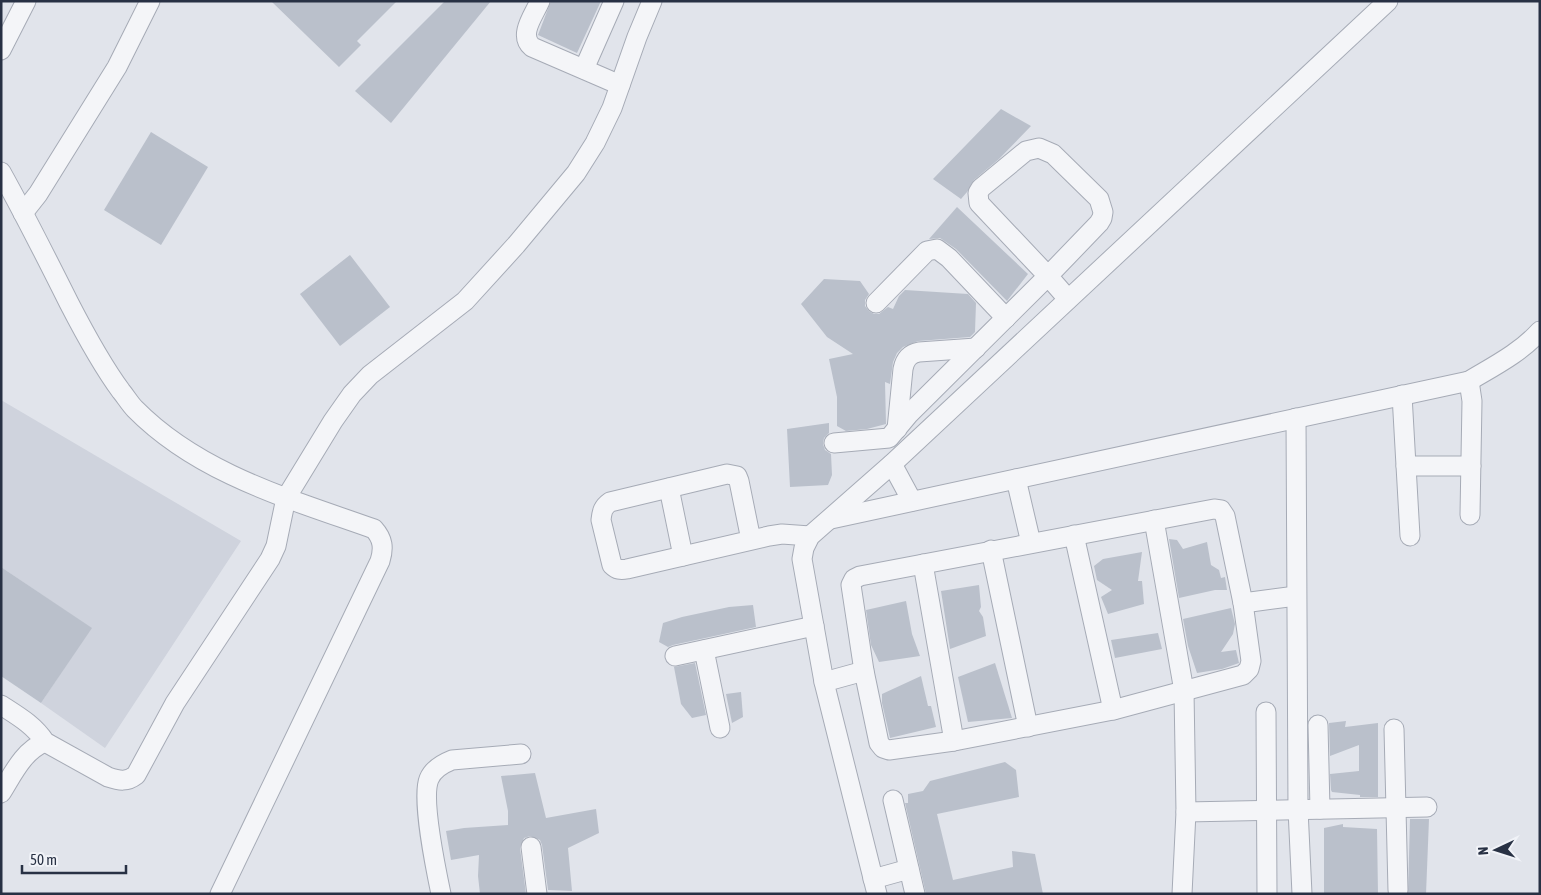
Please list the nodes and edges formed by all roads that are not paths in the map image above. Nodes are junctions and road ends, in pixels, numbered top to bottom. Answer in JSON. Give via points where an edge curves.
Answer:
{"nodes":[{"id":1,"x":26,"y":1,"type":"edge"},
{"id":2,"x":150,"y":1,"type":"edge"},
{"id":3,"x":540,"y":1,"type":"edge"},
{"id":4,"x":614,"y":1,"type":"edge"},
{"id":5,"x":652,"y":1,"type":"edge"},
{"id":6,"x":1388,"y":1,"type":"edge"},
{"id":7,"x":1,"y":50,"type":"edge"},
{"id":8,"x":584,"y":69,"type":"junction"},
{"id":9,"x":620,"y":85,"type":"junction"},
{"id":10,"x":1,"y":172,"type":"edge"},
{"id":11,"x":24,"y":213,"type":"junction"},
{"id":12,"x":1048,"y":276,"type":"junction"},
{"id":13,"x":1068,"y":300,"type":"junction"},
{"id":14,"x":876,"y":304,"type":"dead end"},
{"id":15,"x":1006,"y":318,"type":"junction"},
{"id":16,"x":1536,"y":341,"type":"edge"},
{"id":17,"x":976,"y":348,"type":"junction"},
{"id":18,"x":1469,"y":380,"type":"junction"},
{"id":19,"x":1402,"y":395,"type":"junction"},
{"id":20,"x":1296,"y":418,"type":"junction"},
{"id":21,"x":897,"y":429,"type":"junction"},
{"id":22,"x":834,"y":443,"type":"dead end"},
{"id":23,"x":892,"y":464,"type":"junction"},
{"id":24,"x":1406,"y":466,"type":"junction"},
{"id":25,"x":1471,"y":466,"type":"junction"},
{"id":26,"x":1016,"y":479,"type":"junction"},
{"id":27,"x":669,"y":488,"type":"junction"},
{"id":28,"x":286,"y":498,"type":"junction"},
{"id":29,"x":912,"y":501,"type":"junction"},
{"id":30,"x":1470,"y":515,"type":"dead end"},
{"id":31,"x":830,"y":520,"type":"junction"},
{"id":32,"x":1154,"y":520,"type":"junction"},
{"id":33,"x":1074,"y":535,"type":"junction"},
{"id":34,"x":810,"y":536,"type":"junction"},
{"id":35,"x":1410,"y":536,"type":"dead end"},
{"id":36,"x":751,"y":540,"type":"junction"},
{"id":37,"x":1031,"y":543,"type":"junction"},
{"id":38,"x":991,"y":550,"type":"junction"},
{"id":39,"x":683,"y":556,"type":"junction"},
{"id":40,"x":924,"y":564,"type":"junction"},
{"id":41,"x":1296,"y":596,"type":"junction"},
{"id":42,"x":1243,"y":603,"type":"junction"},
{"id":43,"x":814,"y":626,"type":"junction"},
{"id":44,"x":704,"y":650,"type":"junction"},
{"id":45,"x":675,"y":656,"type":"dead end"},
{"id":46,"x":864,"y":671,"type":"junction"},
{"id":47,"x":824,"y":682,"type":"junction"},
{"id":48,"x":1184,"y":691,"type":"junction"},
{"id":49,"x":1,"y":705,"type":"edge"},
{"id":50,"x":1113,"y":710,"type":"junction"},
{"id":51,"x":1266,"y":712,"type":"dead end"},
{"id":52,"x":1318,"y":726,"type":"dead end"},
{"id":53,"x":1028,"y":727,"type":"junction"},
{"id":54,"x":720,"y":728,"type":"dead end"},
{"id":55,"x":1394,"y":728,"type":"dead end"},
{"id":56,"x":45,"y":742,"type":"junction"},
{"id":57,"x":954,"y":742,"type":"junction"},
{"id":58,"x":520,"y":754,"type":"dead end"},
{"id":59,"x":1,"y":793,"type":"edge"},
{"id":60,"x":893,"y":800,"type":"dead end"},
{"id":61,"x":1394,"y":807,"type":"junction"},
{"id":62,"x":1427,"y":807,"type":"dead end"},
{"id":63,"x":1298,"y":809,"type":"junction"},
{"id":64,"x":1320,"y":809,"type":"junction"},
{"id":65,"x":1266,"y":810,"type":"junction"},
{"id":66,"x":1186,"y":812,"type":"junction"},
{"id":67,"x":531,"y":847,"type":"dead end"},
{"id":68,"x":909,"y":869,"type":"junction"},
{"id":69,"x":875,"y":886,"type":"edge"},
{"id":70,"x":1398,"y":890,"type":"dead end"},
{"id":71,"x":220,"y":894,"type":"edge"},
{"id":72,"x":440,"y":894,"type":"edge"},
{"id":73,"x":537,"y":894,"type":"edge"},
{"id":74,"x":915,"y":894,"type":"edge"},
{"id":75,"x":1182,"y":894,"type":"edge"},
{"id":76,"x":1267,"y":894,"type":"edge"},
{"id":77,"x":1302,"y":894,"type":"edge"}],
"edges":[{"from":1,"to":7,"type":"lane"},
{"from":2,"to":11,"type":"lane","via":[[116,66]]},
{"from":3,"to":8,"type":"lane","via":[[526,33],[527,43]]},
{"from":4,"to":8,"type":"lane"},
{"from":5,"to":9,"type":"lane"},
{"from":6,"to":13,"type":"lane"},
{"from":8,"to":9,"type":"lane"},
{"from":9,"to":28,"type":"lane","via":[[612,108],[576,174],[465,301],[352,394]]},
{"from":10,"to":11,"type":"lane"},
{"from":11,"to":28,"type":"lane","via":[[90,344],[134,409],[201,460]]},
{"from":12,"to":12,"type":"lane","via":[[977,198],[980,188],[1032,148],[1053,154],[1099,199],[1103,212],[1099,223]]},
{"from":12,"to":13,"type":"lane"},
{"from":12,"to":15,"type":"lane"},
{"from":13,"to":23,"type":"lane"},
{"from":14,"to":15,"type":"lane","via":[[927,251],[937,249]]},
{"from":15,"to":17,"type":"lane"},
{"from":16,"to":18,"type":"lane"},
{"from":17,"to":21,"type":"lane"},
{"from":17,"to":21,"type":"lane","via":[[919,352],[904,361]]},
{"from":18,"to":19,"type":"lane"},
{"from":18,"to":25,"type":"lane","via":[[1472,401]]},
{"from":19,"to":20,"type":"lane"},
{"from":19,"to":24,"type":"lane"},
{"from":20,"to":26,"type":"lane"},
{"from":20,"to":41,"type":"lane"},
{"from":21,"to":22,"type":"lane","via":[[889,438]]},
{"from":23,"to":29,"type":"lane"},
{"from":23,"to":31,"type":"lane"},
{"from":24,"to":25,"type":"lane"},
{"from":24,"to":35,"type":"lane"},
{"from":25,"to":30,"type":"lane"},
{"from":26,"to":29,"type":"lane"},
{"from":26,"to":37,"type":"lane"},
{"from":27,"to":36,"type":"lane","via":[[727,474],[737,476]]},
{"from":27,"to":39,"type":"lane"},
{"from":27,"to":39,"type":"lane","via":[[610,502],[604,507],[601,520],[612,565],[616,569]]},
{"from":28,"to":56,"type":"lane","via":[[276,546],[270,559],[175,703],[136,774],[129,780],[108,777]]},
{"from":28,"to":71,"type":"lane","via":[[374,529],[383,543],[383,552]]},
{"from":29,"to":31,"type":"lane"},
{"from":31,"to":34,"type":"lane"},
{"from":32,"to":33,"type":"lane"},
{"from":32,"to":42,"type":"lane","via":[[1221,510],[1225,516]]},
{"from":32,"to":48,"type":"lane"},
{"from":33,"to":37,"type":"lane"},
{"from":33,"to":50,"type":"lane"},
{"from":34,"to":36,"type":"lane","via":[[782,534]]},
{"from":34,"to":43,"type":"lane","via":[[802,559]]},
{"from":36,"to":39,"type":"lane"},
{"from":37,"to":38,"type":"lane"},
{"from":38,"to":40,"type":"lane"},
{"from":38,"to":53,"type":"lane"},
{"from":40,"to":46,"type":"lane","via":[[854,579],[851,585]]},
{"from":40,"to":57,"type":"lane"},
{"from":41,"to":42,"type":"lane"},
{"from":41,"to":63,"type":"lane"},
{"from":42,"to":48,"type":"lane","via":[[1251,661],[1249,669],[1243,675]]},
{"from":43,"to":44,"type":"lane"},
{"from":43,"to":47,"type":"lane"},
{"from":44,"to":45,"type":"lane"},
{"from":44,"to":54,"type":"lane"},
{"from":46,"to":47,"type":"lane"},
{"from":46,"to":57,"type":"lane","via":[[879,743],[883,748]]},
{"from":47,"to":69,"type":"lane"},
{"from":48,"to":50,"type":"lane"},
{"from":48,"to":66,"type":"lane"},
{"from":49,"to":56,"type":"lane","via":[[28,723]]},
{"from":50,"to":53,"type":"lane"},
{"from":51,"to":65,"type":"lane"},
{"from":52,"to":64,"type":"lane"},
{"from":53,"to":57,"type":"lane"},
{"from":55,"to":61,"type":"lane"},
{"from":56,"to":59,"type":"lane","via":[[24,757]]},
{"from":58,"to":72,"type":"lane","via":[[452,760],[442,764],[429,779],[426,792]]},
{"from":60,"to":68,"type":"lane"},
{"from":61,"to":62,"type":"lane"},
{"from":61,"to":64,"type":"lane"},
{"from":61,"to":70,"type":"lane"},
{"from":63,"to":64,"type":"lane"},
{"from":63,"to":65,"type":"lane"},
{"from":63,"to":77,"type":"lane"},
{"from":65,"to":66,"type":"lane"},
{"from":65,"to":76,"type":"lane"},
{"from":66,"to":75,"type":"lane"},
{"from":67,"to":73,"type":"lane"},
{"from":68,"to":69,"type":"lane"},
{"from":68,"to":74,"type":"lane"}]}
